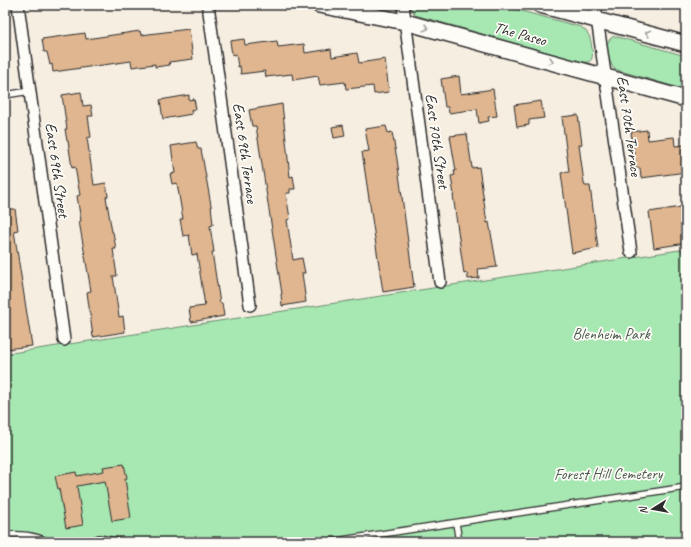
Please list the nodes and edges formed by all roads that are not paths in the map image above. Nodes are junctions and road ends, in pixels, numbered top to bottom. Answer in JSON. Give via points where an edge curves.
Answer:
{"nodes":[{"id":1,"x":18,"y":5,"type":"edge"},
{"id":2,"x":208,"y":5,"type":"edge"},
{"id":3,"x":319,"y":5,"type":"edge"},
{"id":4,"x":403,"y":5,"type":"edge"},
{"id":5,"x":540,"y":5,"type":"edge"},
{"id":6,"x":596,"y":12,"type":"edge"},
{"id":7,"x":405,"y":22,"type":"junction"},
{"id":8,"x":686,"y":44,"type":"edge"},
{"id":9,"x":605,"y":76,"type":"junction"},
{"id":10,"x":30,"y":91,"type":"junction"},
{"id":11,"x":5,"y":95,"type":"edge"},
{"id":12,"x":686,"y":99,"type":"edge"},
{"id":13,"x":631,"y":252,"type":"dead end"},
{"id":14,"x":440,"y":282,"type":"dead end"},
{"id":15,"x":250,"y":305,"type":"dead end"},
{"id":16,"x":64,"y":340,"type":"dead end"},
{"id":17,"x":686,"y":487,"type":"edge"},
{"id":18,"x":456,"y":523,"type":"junction"},
{"id":19,"x":5,"y":535,"type":"edge"},
{"id":20,"x":347,"y":540,"type":"edge"},
{"id":21,"x":49,"y":542,"type":"edge"},
{"id":22,"x":89,"y":542,"type":"edge"},
{"id":23,"x":121,"y":542,"type":"edge"},
{"id":24,"x":328,"y":542,"type":"edge"},
{"id":25,"x":459,"y":542,"type":"edge"}],
"edges":[{"from":1,"to":10,"type":"street","name":"East 69th Street"},
{"from":2,"to":15,"type":"street","name":"East 69th Terrace"},
{"from":3,"to":7,"type":"main road","name":"The Paseo"},
{"from":4,"to":7,"type":"street","name":"East 70th Street"},
{"from":5,"to":6,"type":"main road","name":"The Paseo"},
{"from":8,"to":6,"type":"main road","name":"The Paseo","one_way":true},
{"from":6,"to":9,"type":"street","name":"East 70th Terrace"},
{"from":7,"to":9,"type":"main road","name":"The Paseo","one_way":true},
{"from":7,"to":14,"type":"street","name":"East 70th Street"},
{"from":9,"to":12,"type":"main road","name":"The Paseo"},
{"from":9,"to":13,"type":"street","name":"East 70th Terrace"},
{"from":10,"to":11,"type":"lane"},
{"from":10,"to":16,"type":"street","name":"East 69th Street"},
{"from":17,"to":18,"type":"lane"},
{"from":18,"to":20,"type":"lane"},
{"from":18,"to":25,"type":"lane"},
{"from":19,"to":21,"type":"lane","via":[[35,536]]},
{"from":20,"to":24,"type":"lane"},
{"from":22,"to":23,"type":"lane","via":[[99,538]]}]}
